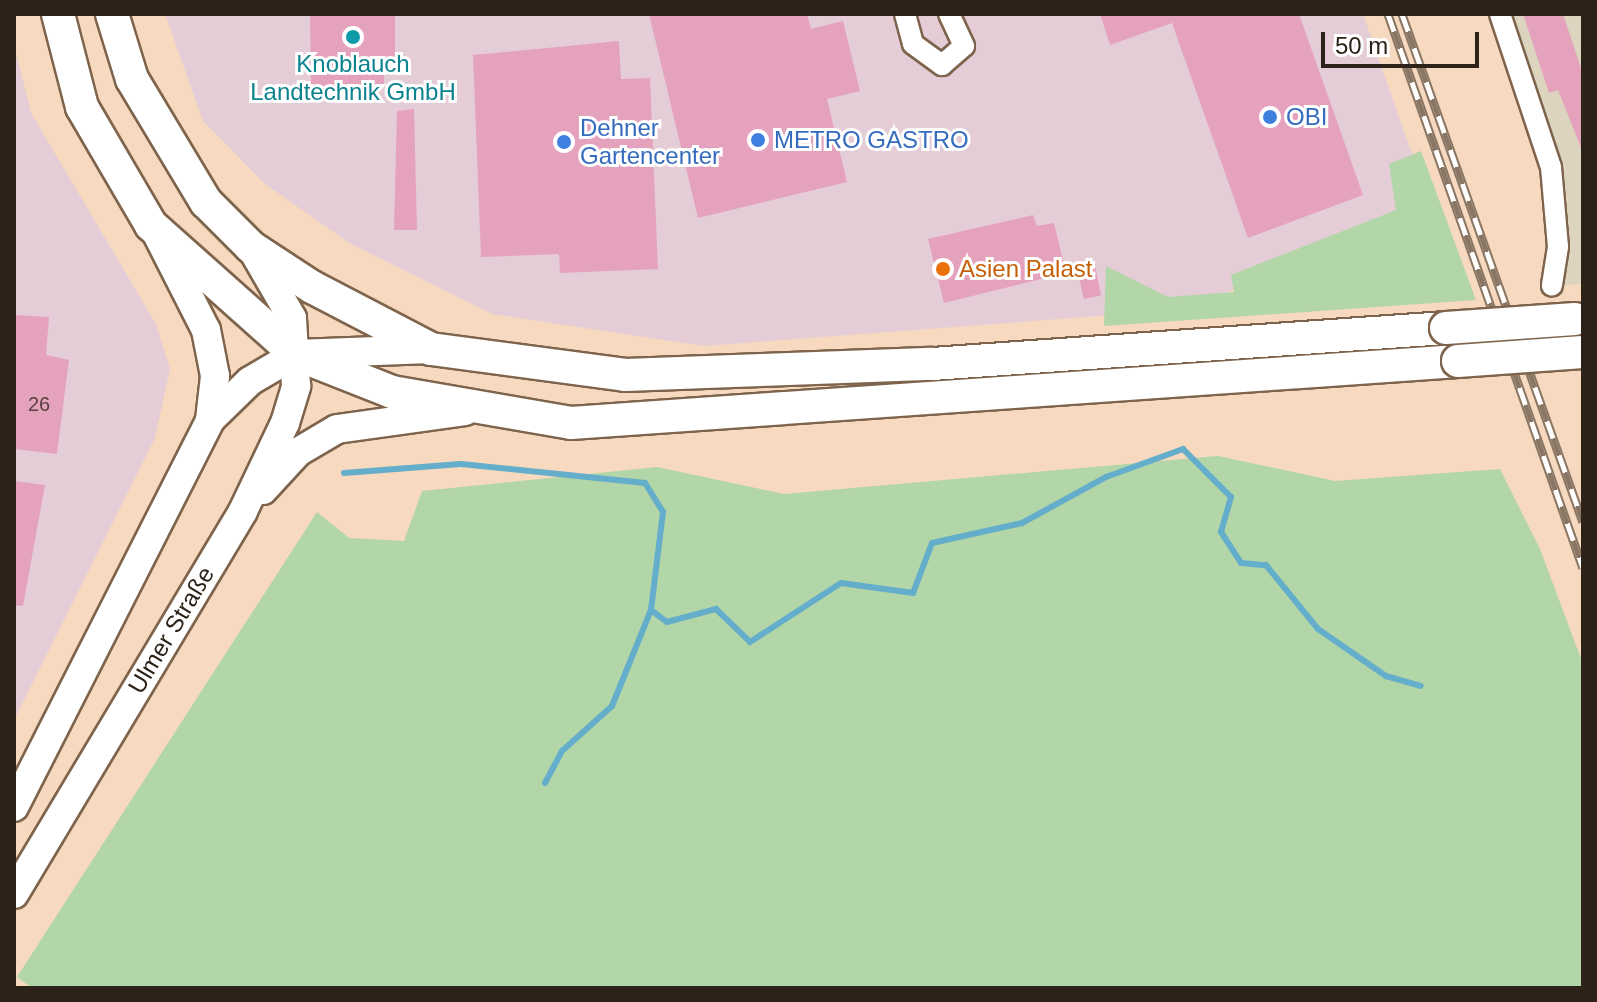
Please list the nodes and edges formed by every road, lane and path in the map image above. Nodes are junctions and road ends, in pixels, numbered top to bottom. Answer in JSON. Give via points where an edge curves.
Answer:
{"nodes":[{"id":1,"x":58,"y":14,"type":"edge"},
{"id":2,"x":112,"y":14,"type":"edge"},
{"id":3,"x":905,"y":14,"type":"edge"},
{"id":4,"x":949,"y":14,"type":"edge"},
{"id":5,"x":1500,"y":14,"type":"edge"},
{"id":6,"x":151,"y":225,"type":"junction"},
{"id":7,"x":251,"y":247,"type":"junction"},
{"id":8,"x":1552,"y":286,"type":"dead end"},
{"id":9,"x":1579,"y":319,"type":"edge"},
{"id":10,"x":431,"y":349,"type":"junction"},
{"id":11,"x":1583,"y":352,"type":"edge"},
{"id":12,"x":296,"y":354,"type":"junction"},
{"id":13,"x":468,"y":411,"type":"junction"},
{"id":14,"x":210,"y":420,"type":"junction"},
{"id":15,"x":243,"y":511,"type":"junction"},
{"id":16,"x":14,"y":807,"type":"edge"},
{"id":17,"x":14,"y":894,"type":"edge"}],
"edges":[{"from":1,"to":6,"type":"main road","via":[[82,107]]},
{"from":2,"to":7,"type":"main road","name":"Ulmer Straße","via":[[132,79],[171,149],[206,202]]},
{"from":3,"to":4,"type":"street","via":[[913,44],[942,65],[964,46]]},
{"from":5,"to":8,"type":"street","via":[[1551,167],[1558,247]]},
{"from":6,"to":12,"type":"main road"},
{"from":6,"to":14,"type":"main road","via":[[206,330],[215,376]]},
{"from":7,"to":10,"type":"main road"},
{"from":7,"to":12,"type":"main road","name":"Ulmer Straße","via":[[292,318]]},
{"from":9,"to":10,"type":"main road","bridge":true,"via":[[670,374],[526,366]]},
{"from":10,"to":12,"type":"main road"},
{"from":11,"to":13,"type":"main road","bridge":true,"via":[[571,423]]},
{"from":12,"to":13,"type":"main road","via":[[392,392]]},
{"from":12,"to":14,"type":"main road","via":[[250,381]]},
{"from":12,"to":15,"type":"main road","name":"Ulmer Straße","via":[[285,423]]},
{"from":13,"to":15,"type":"main road","via":[[337,429],[298,452]]},
{"from":14,"to":16,"type":"main road"},
{"from":15,"to":17,"type":"main road","name":"Ulmer Straße"}]}
